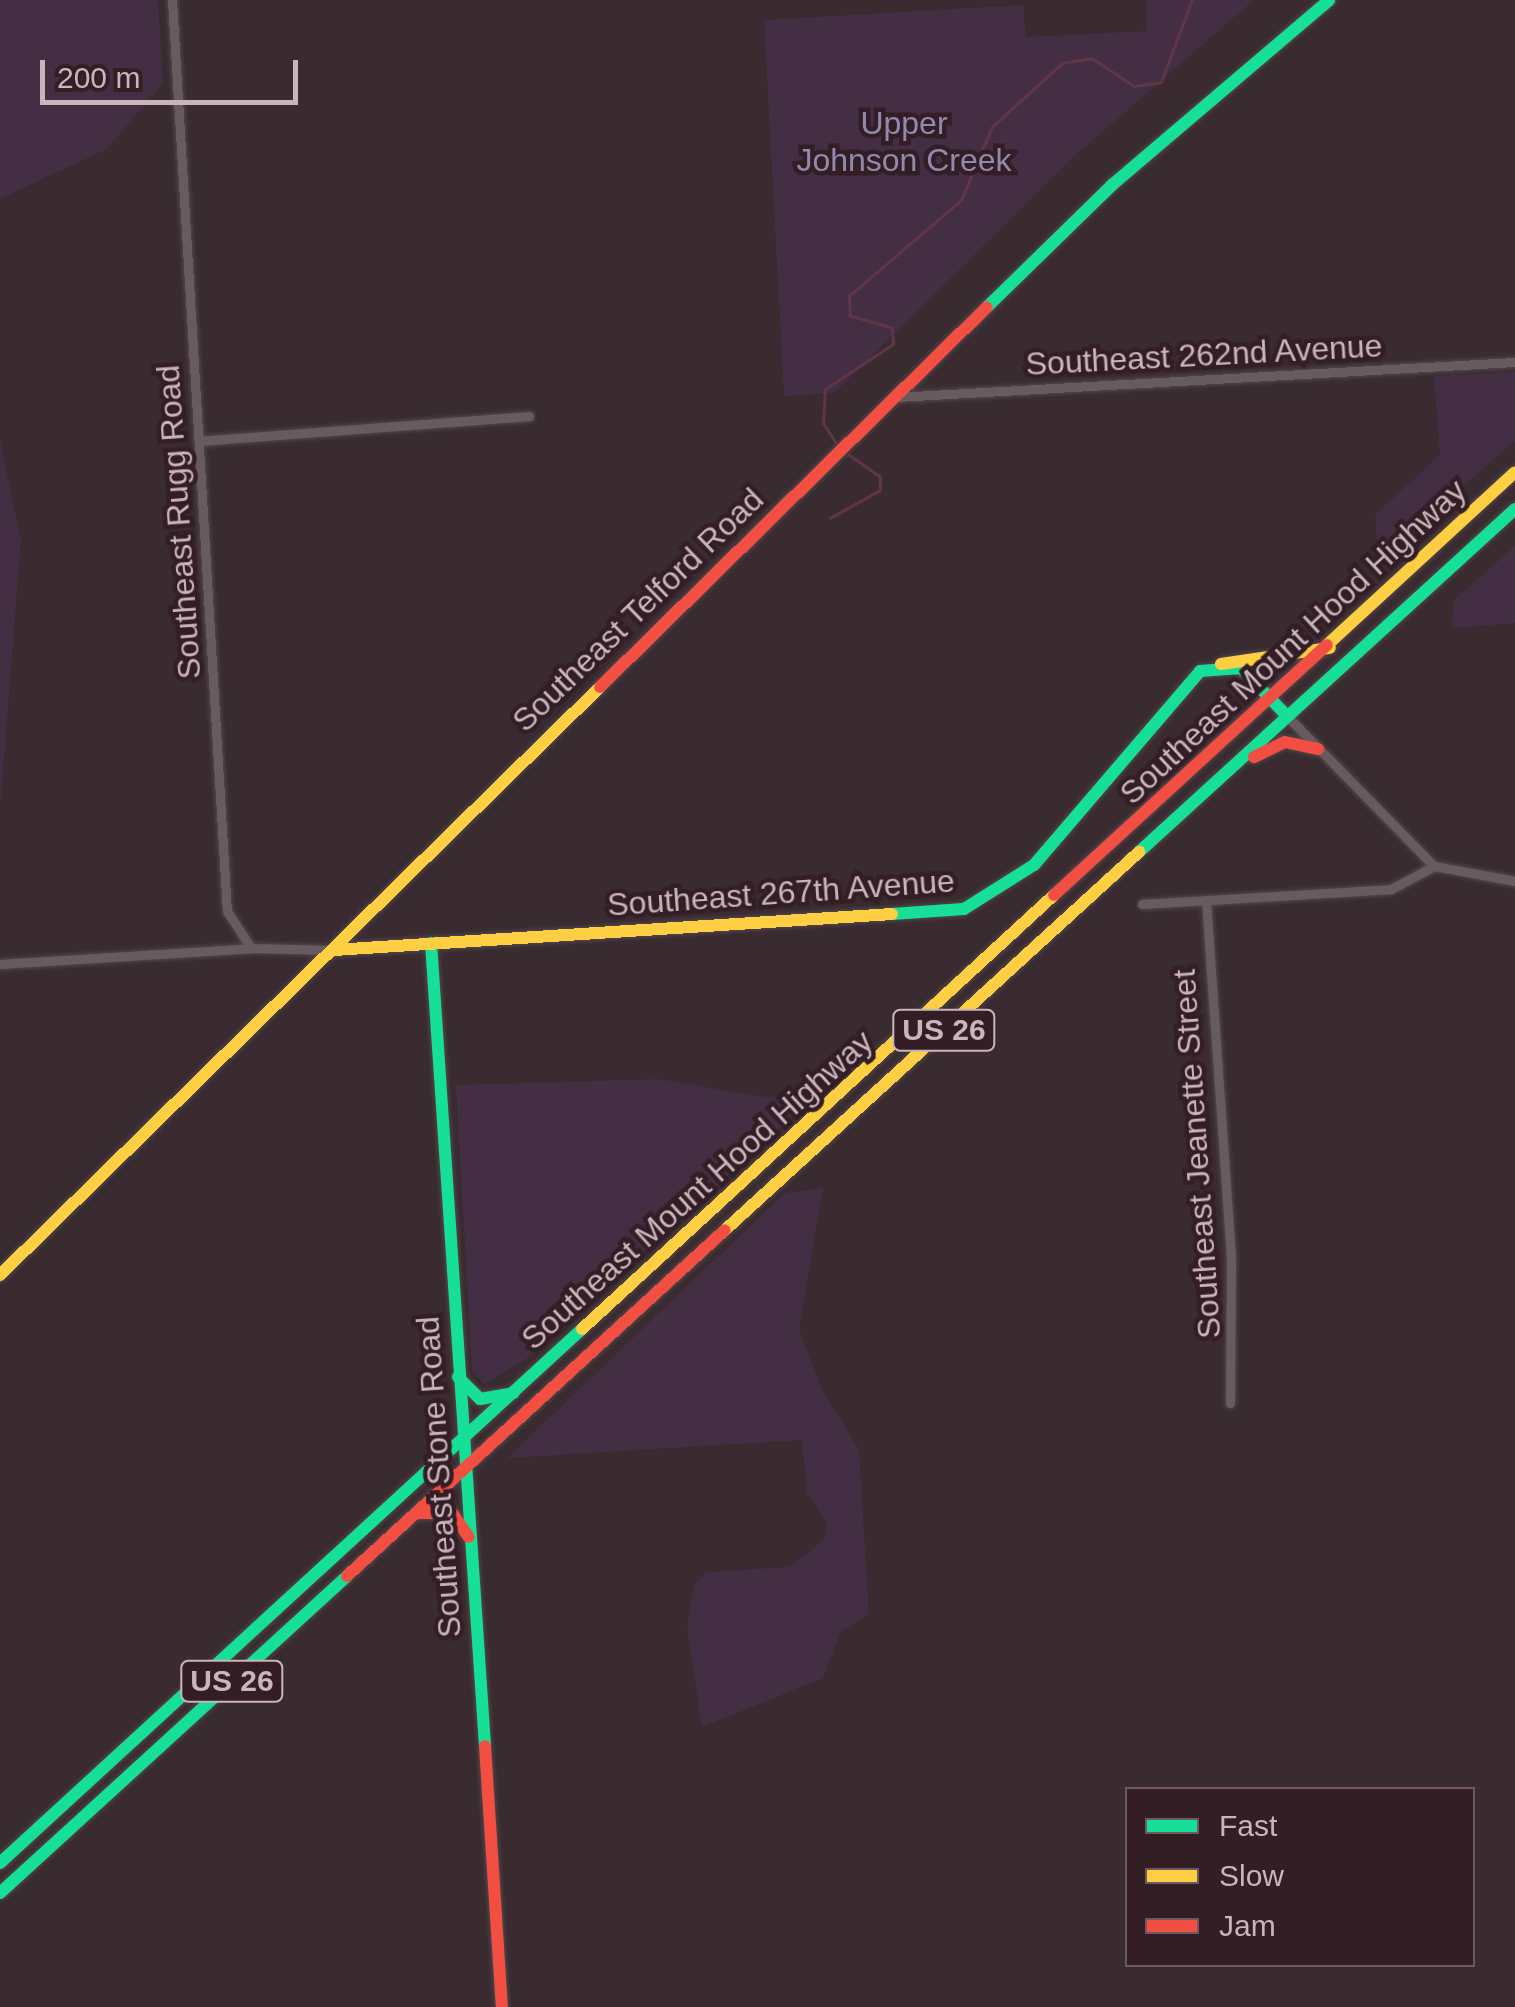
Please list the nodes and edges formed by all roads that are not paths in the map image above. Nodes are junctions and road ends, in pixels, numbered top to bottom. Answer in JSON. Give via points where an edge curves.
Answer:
{"nodes":[{"id":1,"x":172,"y":0,"type":"edge"},
{"id":2,"x":1329,"y":0,"type":"edge"},
{"id":3,"x":1515,"y":362,"type":"edge"},
{"id":4,"x":896,"y":396,"type":"junction"},
{"id":5,"x":529,"y":416,"type":"dead end"},
{"id":6,"x":199,"y":441,"type":"junction"},
{"id":7,"x":1515,"y":472,"type":"edge"},
{"id":8,"x":1515,"y":509,"type":"edge"},
{"id":9,"x":1402,"y":583,"type":"junction"},
{"id":10,"x":1330,"y":648,"type":"junction"},
{"id":11,"x":1221,"y":664,"type":"junction"},
{"id":12,"x":1272,"y":699,"type":"junction"},
{"id":13,"x":1288,"y":716,"type":"junction"},
{"id":14,"x":1318,"y":749,"type":"junction"},
{"id":15,"x":1220,"y":779,"type":"junction"},
{"id":16,"x":1156,"y":837,"type":"junction"},
{"id":17,"x":1434,"y":866,"type":"junction"},
{"id":18,"x":1515,"y":881,"type":"edge"},
{"id":19,"x":1206,"y":900,"type":"junction"},
{"id":20,"x":1142,"y":904,"type":"dead end"},
{"id":21,"x":431,"y":943,"type":"junction"},
{"id":22,"x":251,"y":948,"type":"junction"},
{"id":23,"x":334,"y":950,"type":"junction"},
{"id":24,"x":0,"y":964,"type":"edge"},
{"id":25,"x":0,"y":1275,"type":"edge"},
{"id":26,"x":583,"y":1332,"type":"junction"},
{"id":27,"x":458,"y":1377,"type":"junction"},
{"id":28,"x":518,"y":1391,"type":"junction"},
{"id":29,"x":1230,"y":1402,"type":"dead end"},
{"id":30,"x":463,"y":1456,"type":"junction"},
{"id":31,"x":415,"y":1515,"type":"junction"},
{"id":32,"x":469,"y":1538,"type":"junction"},
{"id":33,"x":330,"y":1592,"type":"junction"},
{"id":34,"x":0,"y":1864,"type":"edge"},
{"id":35,"x":0,"y":1893,"type":"edge"},
{"id":36,"x":502,"y":2007,"type":"edge"}],
"edges":[{"from":1,"to":6,"type":"street","name":"Southeast Rugg Road"},
{"from":2,"to":4,"type":"main road","name":"Southeast Telford Road","via":[[1164,136]]},
{"from":3,"to":4,"type":"street","name":"Southeast 262nd Avenue"},
{"from":4,"to":23,"type":"main road","name":"Southeast Telford Road"},
{"from":5,"to":6,"type":"street"},
{"from":6,"to":22,"type":"street","name":"Southeast Rugg Road","via":[[227,911]]},
{"from":7,"to":9,"type":"main road","name":"Southeast Mount Hood Highway","number":"US 26"},
{"from":8,"to":13,"type":"main road","name":"Southeast Mount Hood Highway","number":"US 26"},
{"from":9,"to":10,"type":"main road","name":"Southeast Mount Hood Highway","number":"US 26"},
{"from":9,"to":13,"type":"main road","via":[[1369,629],[1293,698]]},
{"from":10,"to":11,"type":"main road"},
{"from":10,"to":12,"type":"main road","name":"Southeast Mount Hood Highway","number":"US 26"},
{"from":11,"to":12,"type":"main road","via":[[1248,674]]},
{"from":11,"to":21,"type":"main road","name":"Southeast 267th Avenue","via":[[1189,682],[1030,868],[964,909]]},
{"from":12,"to":13,"type":"main road"},
{"from":12,"to":16,"type":"main road","via":[[1267,717],[1186,791]]},
{"from":12,"to":26,"type":"main road","name":"Southeast Mount Hood Highway","number":"US 26"},
{"from":13,"to":14,"type":"street"},
{"from":13,"to":15,"type":"main road","name":"Southeast Mount Hood Highway","number":"US 26"},
{"from":14,"to":15,"type":"main road","via":[[1278,743]]},
{"from":14,"to":17,"type":"street"},
{"from":15,"to":16,"type":"main road","name":"Southeast Mount Hood Highway","number":"US 26"},
{"from":16,"to":30,"type":"main road","name":"Southeast Mount Hood Highway","number":"US 26"},
{"from":17,"to":18,"type":"street"},
{"from":17,"to":19,"type":"street","via":[[1391,889]]},
{"from":19,"to":20,"type":"street"},
{"from":19,"to":29,"type":"street","name":"Southeast Jeanette Street","via":[[1231,1260]]},
{"from":21,"to":23,"type":"main road","name":"Southeast 267th Avenue"},
{"from":21,"to":27,"type":"main road","name":"Southeast Stone Road"},
{"from":22,"to":23,"type":"street"},
{"from":22,"to":24,"type":"street"},
{"from":23,"to":25,"type":"main road","name":"Southeast Telford Road"},
{"from":26,"to":28,"type":"main road","name":"Southeast Mount Hood Highway","number":"US 26"},
{"from":26,"to":30,"type":"main road","via":[[550,1378]]},
{"from":27,"to":28,"type":"main road","via":[[480,1399]]},
{"from":27,"to":30,"type":"main road","name":"Southeast Stone Road"},
{"from":28,"to":30,"type":"main road","name":"Southeast Mount Hood Highway","number":"US 26"},
{"from":30,"to":31,"type":"main road","name":"Southeast Mount Hood Highway","number":"US 26"},
{"from":30,"to":32,"type":"main road","name":"Southeast Stone Road"},
{"from":30,"to":33,"type":"main road","via":[[365,1544]]},
{"from":30,"to":34,"type":"main road","name":"Southeast Mount Hood Highway","number":"US 26"},
{"from":31,"to":32,"type":"main road","via":[[447,1510]]},
{"from":31,"to":33,"type":"main road","name":"Southeast Mount Hood Highway","number":"US 26"},
{"from":32,"to":36,"type":"main road","name":"Southeast Stone Road"},
{"from":33,"to":35,"type":"main road","name":"Southeast Mount Hood Highway","number":"US 26"}]}
